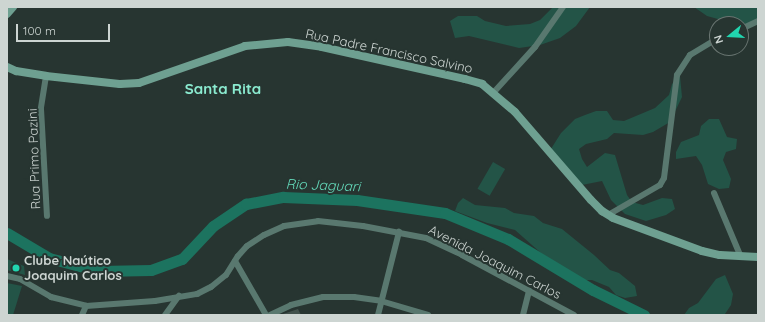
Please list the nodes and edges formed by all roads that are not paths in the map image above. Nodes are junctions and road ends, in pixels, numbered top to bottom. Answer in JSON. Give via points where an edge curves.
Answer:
{"nodes":[{"id":1,"x":13,"y":7,"type":"edge"},
{"id":2,"x":564,"y":7,"type":"edge"},
{"id":3,"x":7,"y":14,"type":"edge"},
{"id":4,"x":709,"y":44,"type":"edge"},
{"id":5,"x":7,"y":67,"type":"edge"},
{"id":6,"x":46,"y":76,"type":"junction"},
{"id":7,"x":494,"y":92,"type":"junction"},
{"id":8,"x":714,"y":193,"type":"dead end"},
{"id":9,"x":608,"y":215,"type":"junction"},
{"id":10,"x":47,"y":216,"type":"dead end"},
{"id":11,"x":399,"y":232,"type":"junction"},
{"id":12,"x":740,"y":256,"type":"junction"},
{"id":13,"x":758,"y":257,"type":"edge"},
{"id":14,"x":235,"y":261,"type":"junction"},
{"id":15,"x":7,"y":276,"type":"edge"},
{"id":16,"x":529,"y":291,"type":"junction"},
{"id":17,"x":179,"y":296,"type":"junction"},
{"id":18,"x":381,"y":301,"type":"junction"},
{"id":19,"x":86,"y":306,"type":"junction"},
{"id":20,"x":82,"y":315,"type":"edge"},
{"id":21,"x":165,"y":315,"type":"edge"},
{"id":22,"x":266,"y":315,"type":"edge"},
{"id":23,"x":270,"y":315,"type":"edge"},
{"id":24,"x":378,"y":315,"type":"edge"},
{"id":25,"x":428,"y":315,"type":"edge"},
{"id":26,"x":523,"y":315,"type":"edge"},
{"id":27,"x":574,"y":315,"type":"edge"}],
"edges":[{"from":1,"to":3,"type":"street"},
{"from":2,"to":7,"type":"street","via":[[535,47]]},
{"from":4,"to":9,"type":"street","via":[[690,55],[676,75],[664,178],[660,185]]},
{"from":5,"to":6,"type":"street","name":"Rua Padre Francisco Salvino"},
{"from":6,"to":7,"type":"street","name":"Rua Padre Francisco Salvino","via":[[120,84],[139,82],[244,46],[288,42],[465,78]]},
{"from":6,"to":10,"type":"street","name":"Rua Primo Pazini","via":[[41,109]]},
{"from":7,"to":9,"type":"street","name":"Rua Padre Francisco Salvino","via":[[515,112],[591,200]]},
{"from":8,"to":12,"type":"street"},
{"from":9,"to":12,"type":"street","name":"Rua Padre Francisco Salvino","via":[[702,252]]},
{"from":11,"to":14,"type":"street","name":"Avenida Joaquim Carlos","via":[[318,221],[303,222],[284,226],[264,235],[247,246]]},
{"from":11,"to":16,"type":"street","name":"Avenida Joaquim Carlos","via":[[426,238]]},
{"from":11,"to":18,"type":"street"},
{"from":12,"to":13,"type":"street","name":"Rua Padre Francisco Salvino"},
{"from":14,"to":17,"type":"street","name":"Avenida Joaquim Carlos","via":[[226,275],[211,287],[197,294]]},
{"from":14,"to":22,"type":"street"},
{"from":15,"to":19,"type":"street","name":"Avenida Joaquim Carlos","via":[[20,279],[51,297]]},
{"from":16,"to":26,"type":"street"},
{"from":16,"to":27,"type":"street","name":"Avenida Joaquim Carlos"},
{"from":17,"to":19,"type":"street","name":"Avenida Joaquim Carlos","via":[[155,301]]},
{"from":17,"to":21,"type":"street"},
{"from":18,"to":23,"type":"street","via":[[354,297],[323,297],[291,305]]},
{"from":18,"to":24,"type":"street"},
{"from":18,"to":25,"type":"street"},
{"from":19,"to":20,"type":"street"}]}
